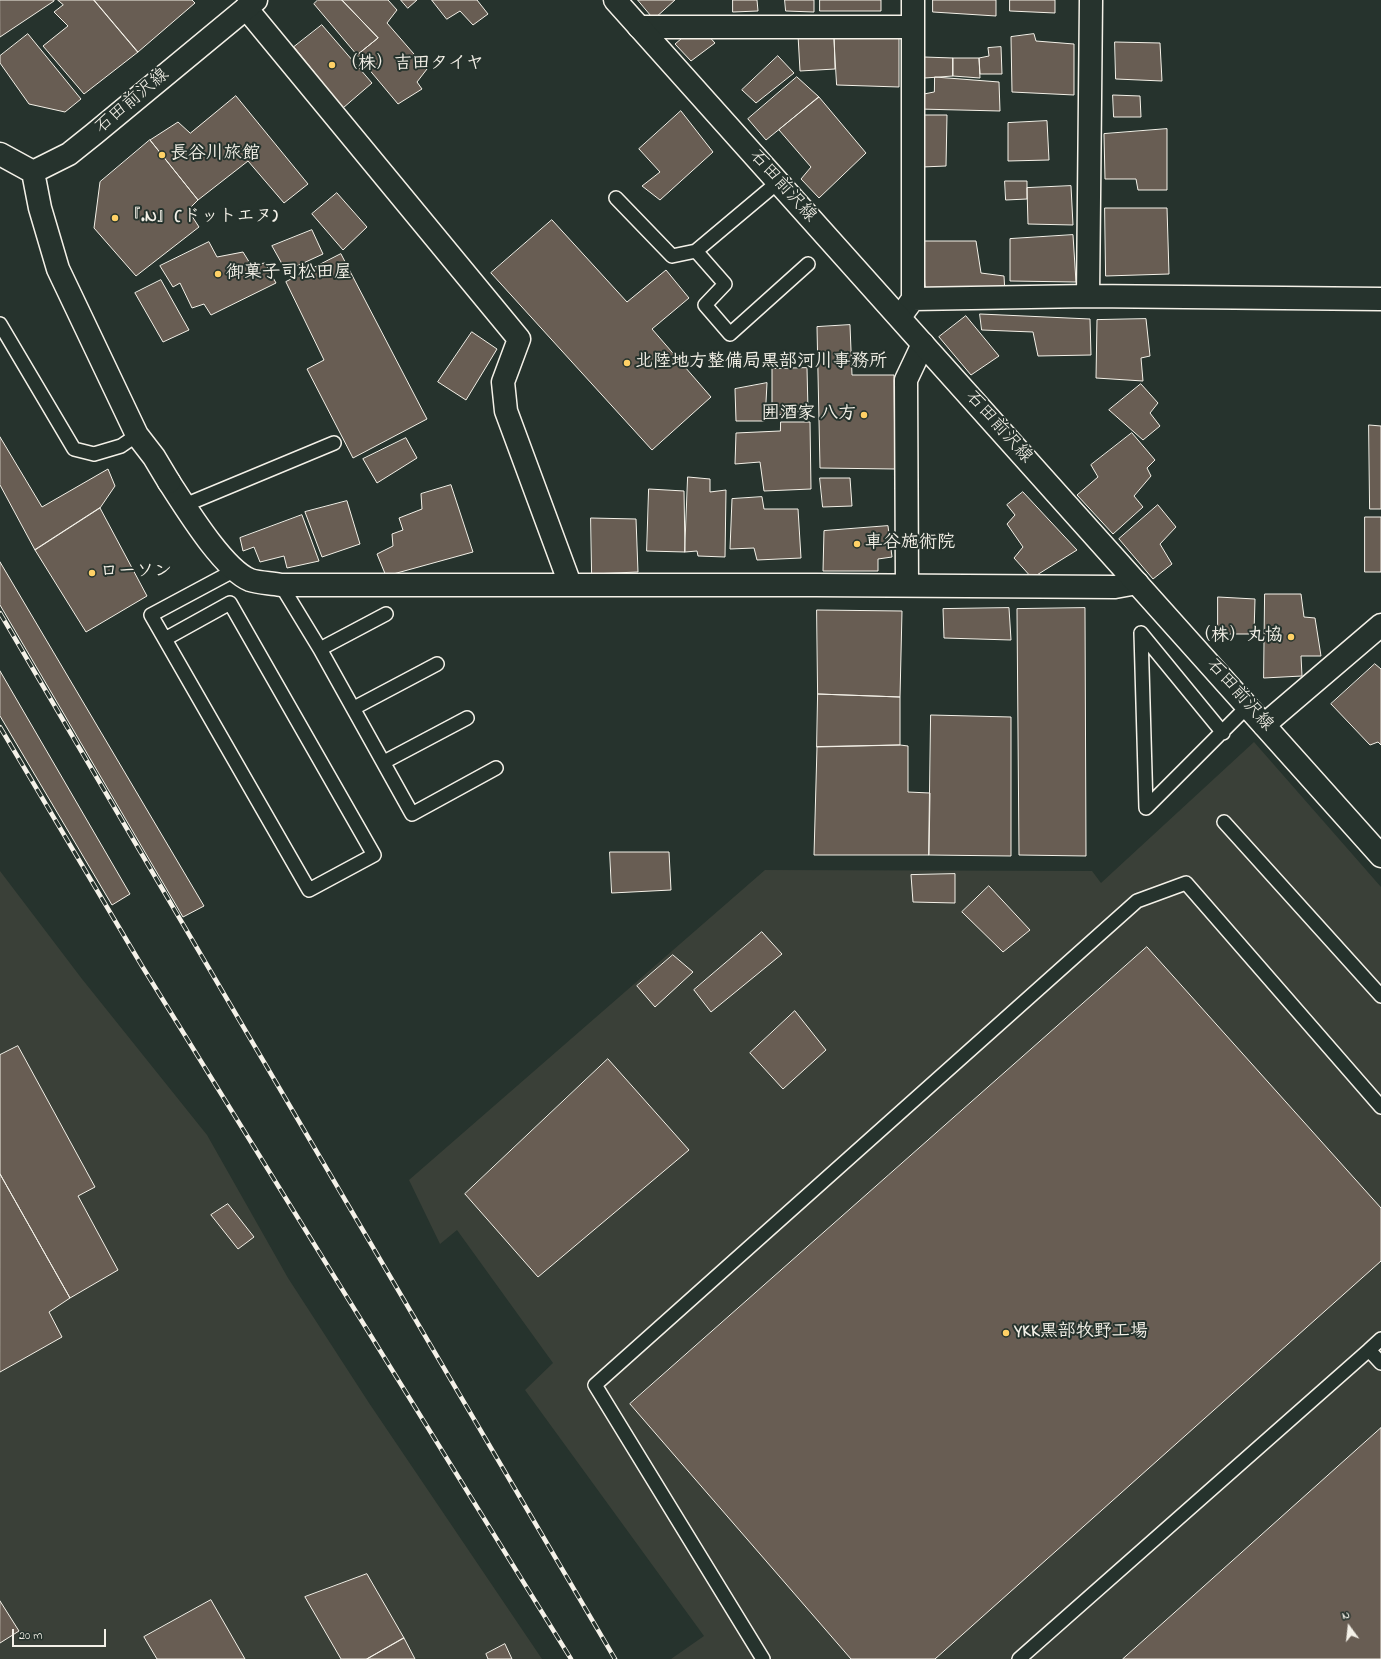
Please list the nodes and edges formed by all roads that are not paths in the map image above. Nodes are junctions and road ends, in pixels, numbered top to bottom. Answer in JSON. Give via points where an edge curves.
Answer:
{"nodes":[{"id":1,"x":615,"y":0,"type":"edge"},
{"id":2,"x":913,"y":0,"type":"edge"},
{"id":3,"x":1091,"y":0,"type":"edge"},
{"id":4,"x":251,"y":4,"type":"edge"},
{"id":5,"x":639,"y":27,"type":"junction"},
{"id":6,"x":913,"y":28,"type":"junction"},
{"id":7,"x":0,"y":154,"type":"edge"},
{"id":8,"x":33,"y":172,"type":"junction"},
{"id":9,"x":777,"y":182,"type":"junction"},
{"id":10,"x":616,"y":198,"type":"dead end"},
{"id":11,"x":696,"y":251,"type":"junction"},
{"id":12,"x":808,"y":264,"type":"dead end"},
{"id":13,"x":1088,"y":296,"type":"junction"},
{"id":14,"x":913,"y":299,"type":"junction"},
{"id":15,"x":1381,"y":299,"type":"edge"},
{"id":16,"x":900,"y":317,"type":"junction"},
{"id":17,"x":0,"y":324,"type":"edge"},
{"id":18,"x":924,"y":344,"type":"junction"},
{"id":19,"x":137,"y":435,"type":"junction"},
{"id":20,"x":334,"y":442,"type":"dead end"},
{"id":21,"x":185,"y":505,"type":"junction"},
{"id":22,"x":235,"y":570,"type":"junction"},
{"id":23,"x":1136,"y":582,"type":"junction"},
{"id":24,"x":570,"y":584,"type":"junction"},
{"id":25,"x":280,"y":585,"type":"junction"},
{"id":26,"x":907,"y":585,"type":"junction"},
{"id":27,"x":386,"y":614,"type":"dead end"},
{"id":28,"x":1381,"y":625,"type":"edge"},
{"id":29,"x":165,"y":639,"type":"junction"},
{"id":30,"x":320,"y":649,"type":"junction"},
{"id":31,"x":437,"y":664,"type":"dead end"},
{"id":32,"x":1248,"y":706,"type":"junction"},
{"id":33,"x":354,"y":708,"type":"junction"},
{"id":34,"x":466,"y":718,"type":"dead end"},
{"id":35,"x":1264,"y":725,"type":"junction"},
{"id":36,"x":1222,"y":733,"type":"junction"},
{"id":37,"x":384,"y":762,"type":"junction"},
{"id":38,"x":496,"y":768,"type":"dead end"},
{"id":39,"x":1224,"y":822,"type":"dead end"},
{"id":40,"x":1381,"y":856,"type":"edge"},
{"id":41,"x":1381,"y":996,"type":"edge"},
{"id":42,"x":1381,"y":1107,"type":"edge"},
{"id":43,"x":1381,"y":1338,"type":"edge"},
{"id":44,"x":1368,"y":1350,"type":"junction"},
{"id":45,"x":1381,"y":1363,"type":"edge"},
{"id":46,"x":763,"y":1659,"type":"edge"},
{"id":47,"x":1019,"y":1659,"type":"edge"}],
"edges":[{"from":1,"to":5,"type":"street","name":"石田前沢線"},
{"from":2,"to":6,"type":"street"},
{"from":3,"to":13,"type":"street"},
{"from":4,"to":8,"type":"street","name":"石田前沢線","via":[[82,144],[69,154]]},
{"from":4,"to":24,"type":"street","via":[[520,339],[503,382],[506,410]]},
{"from":5,"to":6,"type":"street"},
{"from":5,"to":9,"type":"street","name":"石田前沢線"},
{"from":6,"to":14,"type":"street"},
{"from":7,"to":8,"type":"street"},
{"from":8,"to":19,"type":"street","via":[[40,208],[58,268]]},
{"from":9,"to":11,"type":"lane"},
{"from":9,"to":16,"type":"street","name":"石田前沢線"},
{"from":10,"to":11,"type":"lane","via":[[672,256]]},
{"from":11,"to":12,"type":"lane","via":[[726,284],[705,305],[730,334]]},
{"from":13,"to":14,"type":"street"},
{"from":13,"to":15,"type":"street"},
{"from":14,"to":16,"type":"street"},
{"from":16,"to":18,"type":"street","name":"石田前沢線"},
{"from":17,"to":19,"type":"lane","via":[[74,449],[94,454],[121,446]]},
{"from":18,"to":23,"type":"street","name":"石田前沢線"},
{"from":18,"to":26,"type":"street","via":[[906,380]]},
{"from":19,"to":21,"type":"street"},
{"from":20,"to":21,"type":"lane"},
{"from":21,"to":22,"type":"street","via":[[221,557]]},
{"from":22,"to":25,"type":"street","via":[[250,580]]},
{"from":22,"to":29,"type":"lane","via":[[151,615]]},
{"from":23,"to":26,"type":"street","via":[[1115,587]]},
{"from":23,"to":32,"type":"street","name":"石田前沢線"},
{"from":24,"to":25,"type":"street"},
{"from":24,"to":26,"type":"street"},
{"from":25,"to":30,"type":"lane"},
{"from":27,"to":30,"type":"lane"},
{"from":28,"to":35,"type":"street"},
{"from":29,"to":29,"type":"lane","via":[[309,890],[374,855],[230,603]]},
{"from":30,"to":33,"type":"lane"},
{"from":31,"to":33,"type":"lane"},
{"from":32,"to":35,"type":"street","name":"石田前沢線"},
{"from":32,"to":36,"type":"lane"},
{"from":33,"to":37,"type":"lane"},
{"from":34,"to":37,"type":"lane"},
{"from":35,"to":40,"type":"street","name":"石田前沢線"},
{"from":36,"to":36,"type":"lane","via":[[1146,808],[1141,633],[1155,650]]},
{"from":37,"to":38,"type":"lane","via":[[412,814]]},
{"from":39,"to":41,"type":"lane"},
{"from":42,"to":46,"type":"lane","via":[[1186,883],[1138,901],[595,1385]]},
{"from":43,"to":44,"type":"lane"},
{"from":44,"to":45,"type":"lane"},
{"from":44,"to":47,"type":"lane"}]}
